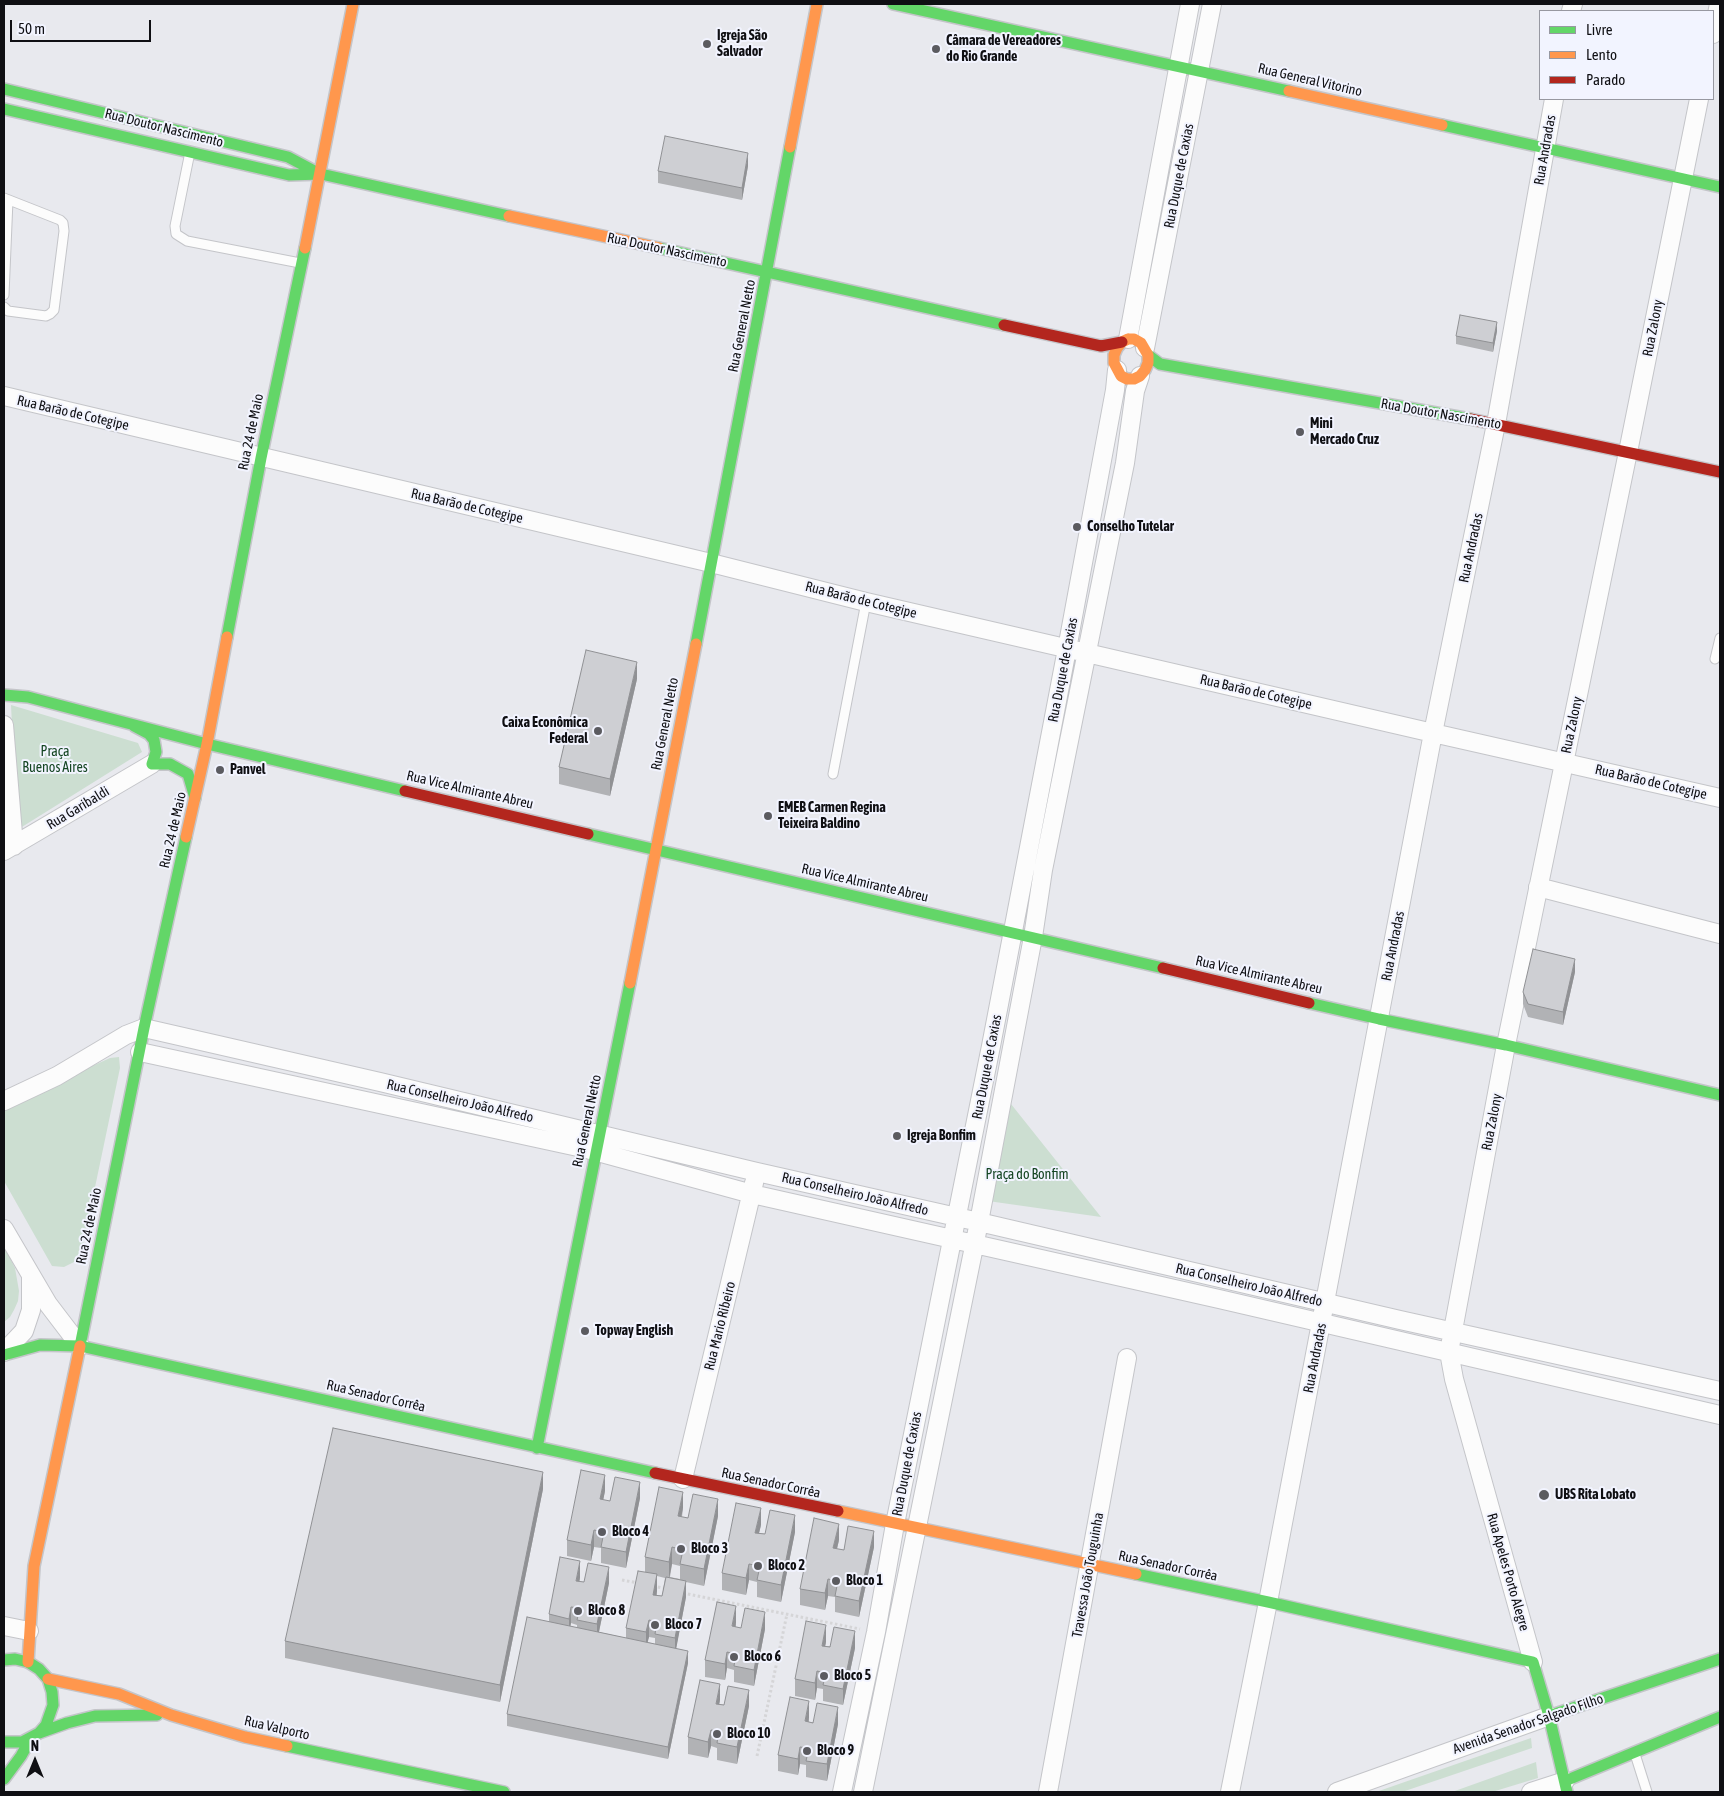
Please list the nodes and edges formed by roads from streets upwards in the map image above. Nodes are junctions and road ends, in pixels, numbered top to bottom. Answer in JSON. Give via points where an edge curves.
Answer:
{"nodes":[{"id":1,"x":353,"y":4,"type":"edge"},
{"id":2,"x":817,"y":4,"type":"edge"},
{"id":3,"x":893,"y":4,"type":"edge"},
{"id":4,"x":1190,"y":4,"type":"edge"},
{"id":5,"x":1212,"y":4,"type":"edge"},
{"id":6,"x":1719,"y":4,"type":"edge"},
{"id":7,"x":1714,"y":29,"type":"edge"},
{"id":8,"x":1178,"y":66,"type":"junction"},
{"id":9,"x":1200,"y":71,"type":"junction"},
{"id":10,"x":4,"y":89,"type":"edge"},
{"id":11,"x":1554,"y":100,"type":"edge"},
{"id":12,"x":1699,"y":100,"type":"edge"},
{"id":13,"x":4,"y":109,"type":"edge"},
{"id":14,"x":1167,"y":129,"type":"junction"},
{"id":15,"x":1188,"y":132,"type":"junction"},
{"id":16,"x":1545,"y":149,"type":"junction"},
{"id":17,"x":321,"y":174,"type":"junction"},
{"id":18,"x":1158,"y":175,"type":"junction"},
{"id":19,"x":1179,"y":178,"type":"junction"},
{"id":20,"x":1682,"y":179,"type":"junction"},
{"id":21,"x":1720,"y":187,"type":"edge"},
{"id":22,"x":1152,"y":215,"type":"junction"},
{"id":23,"x":1171,"y":218,"type":"junction"},
{"id":24,"x":1142,"y":265,"type":"junction"},
{"id":25,"x":768,"y":271,"type":"junction"},
{"id":26,"x":1161,"y":271,"type":"junction"},
{"id":27,"x":1125,"y":341,"type":"junction"},
{"id":28,"x":1101,"y":346,"type":"junction"},
{"id":29,"x":1146,"y":352,"type":"junction"},
{"id":30,"x":1160,"y":364,"type":"junction"},
{"id":31,"x":1115,"y":367,"type":"junction"},
{"id":32,"x":1143,"y":373,"type":"junction"},
{"id":33,"x":4,"y":396,"type":"edge"},
{"id":34,"x":1496,"y":424,"type":"junction"},
{"id":35,"x":1628,"y":452,"type":"junction"},
{"id":36,"x":261,"y":458,"type":"junction"},
{"id":37,"x":1102,"y":458,"type":"junction"},
{"id":38,"x":1125,"y":463,"type":"junction"},
{"id":39,"x":1720,"y":472,"type":"edge"},
{"id":40,"x":1084,"y":560,"type":"junction"},
{"id":41,"x":711,"y":563,"type":"junction"},
{"id":42,"x":1104,"y":564,"type":"junction"},
{"id":43,"x":1067,"y":649,"type":"junction"},
{"id":44,"x":1086,"y":654,"type":"junction"},
{"id":45,"x":4,"y":695,"type":"edge"},
{"id":46,"x":130,"y":724,"type":"junction"},
{"id":47,"x":4,"y":725,"type":"edge"},
{"id":48,"x":1433,"y":733,"type":"junction"},
{"id":49,"x":1050,"y":738,"type":"junction"},
{"id":50,"x":1069,"y":742,"type":"junction"},
{"id":51,"x":207,"y":744,"type":"junction"},
{"id":52,"x":1564,"y":762,"type":"junction"},
{"id":53,"x":152,"y":764,"type":"junction"},
{"id":54,"x":195,"y":798,"type":"junction"},
{"id":55,"x":1720,"y":798,"type":"edge"},
{"id":56,"x":9,"y":848,"type":"edge"},
{"id":57,"x":657,"y":850,"type":"junction"},
{"id":58,"x":1026,"y":868,"type":"junction"},
{"id":59,"x":1043,"y":870,"type":"junction"},
{"id":60,"x":1538,"y":887,"type":"junction"},
{"id":61,"x":1013,"y":933,"type":"junction"},
{"id":62,"x":1720,"y":934,"type":"edge"},
{"id":63,"x":1033,"y":937,"type":"junction"},
{"id":64,"x":1379,"y":1018,"type":"junction"},
{"id":65,"x":144,"y":1028,"type":"junction"},
{"id":66,"x":991,"y":1046,"type":"junction"},
{"id":67,"x":1506,"y":1046,"type":"junction"},
{"id":68,"x":1012,"y":1051,"type":"junction"},
{"id":69,"x":140,"y":1052,"type":"junction"},
{"id":70,"x":380,"y":1082,"type":"junction"},
{"id":71,"x":1720,"y":1094,"type":"edge"},
{"id":72,"x":450,"y":1099,"type":"junction"},
{"id":73,"x":4,"y":1101,"type":"edge"},
{"id":74,"x":376,"y":1104,"type":"junction"},
{"id":75,"x":445,"y":1119,"type":"junction"},
{"id":76,"x":600,"y":1134,"type":"junction"},
{"id":77,"x":596,"y":1152,"type":"junction"},
{"id":78,"x":687,"y":1155,"type":"junction"},
{"id":79,"x":757,"y":1172,"type":"junction"},
{"id":80,"x":682,"y":1175,"type":"junction"},
{"id":81,"x":752,"y":1194,"type":"junction"},
{"id":82,"x":863,"y":1196,"type":"junction"},
{"id":83,"x":858,"y":1217,"type":"junction"},
{"id":84,"x":957,"y":1217,"type":"junction"},
{"id":85,"x":979,"y":1222,"type":"junction"},
{"id":86,"x":4,"y":1229,"type":"edge"},
{"id":87,"x":952,"y":1238,"type":"junction"},
{"id":88,"x":974,"y":1243,"type":"junction"},
{"id":89,"x":1148,"y":1261,"type":"junction"},
{"id":90,"x":31,"y":1276,"type":"junction"},
{"id":91,"x":1223,"y":1279,"type":"junction"},
{"id":92,"x":1143,"y":1282,"type":"junction"},
{"id":93,"x":1219,"y":1299,"type":"junction"},
{"id":94,"x":1326,"y":1302,"type":"junction"},
{"id":95,"x":1400,"y":1320,"type":"junction"},
{"id":96,"x":1321,"y":1322,"type":"junction"},
{"id":97,"x":1452,"y":1331,"type":"junction"},
{"id":98,"x":933,"y":1334,"type":"junction"},
{"id":99,"x":955,"y":1339,"type":"junction"},
{"id":100,"x":1396,"y":1339,"type":"junction"},
{"id":101,"x":80,"y":1346,"type":"junction"},
{"id":102,"x":1449,"y":1352,"type":"junction"},
{"id":103,"x":4,"y":1353,"type":"edge"},
{"id":104,"x":1562,"y":1356,"type":"junction"},
{"id":105,"x":1127,"y":1358,"type":"dead end"},
{"id":106,"x":1558,"y":1377,"type":"junction"},
{"id":107,"x":1696,"y":1386,"type":"junction"},
{"id":108,"x":922,"y":1387,"type":"junction"},
{"id":109,"x":1720,"y":1392,"type":"edge"},
{"id":110,"x":944,"y":1394,"type":"junction"},
{"id":111,"x":1691,"y":1408,"type":"junction"},
{"id":112,"x":1720,"y":1415,"type":"edge"},
{"id":113,"x":537,"y":1448,"type":"junction"},
{"id":114,"x":683,"y":1479,"type":"junction"},
{"id":115,"x":895,"y":1524,"type":"junction"},
{"id":116,"x":917,"y":1529,"type":"junction"},
{"id":117,"x":1090,"y":1565,"type":"junction"},
{"id":118,"x":1268,"y":1602,"type":"junction"},
{"id":119,"x":4,"y":1626,"type":"edge"},
{"id":120,"x":29,"y":1631,"type":"junction"},
{"id":121,"x":1720,"y":1658,"type":"edge"},
{"id":122,"x":4,"y":1660,"type":"edge"},
{"id":123,"x":28,"y":1662,"type":"junction"},
{"id":124,"x":1533,"y":1662,"type":"junction"},
{"id":125,"x":48,"y":1680,"type":"junction"},
{"id":126,"x":171,"y":1715,"type":"junction"},
{"id":127,"x":1548,"y":1716,"type":"junction"},
{"id":128,"x":1720,"y":1717,"type":"edge"},
{"id":129,"x":35,"y":1735,"type":"junction"},
{"id":130,"x":4,"y":1742,"type":"edge"},
{"id":131,"x":4,"y":1779,"type":"edge"},
{"id":132,"x":1566,"y":1787,"type":"edge"},
{"id":133,"x":462,"y":1788,"type":"edge"},
{"id":134,"x":504,"y":1792,"type":"edge"},
{"id":135,"x":842,"y":1792,"type":"edge"},
{"id":136,"x":863,"y":1792,"type":"edge"},
{"id":137,"x":1048,"y":1792,"type":"edge"},
{"id":138,"x":1230,"y":1792,"type":"edge"},
{"id":139,"x":1337,"y":1792,"type":"edge"},
{"id":140,"x":1530,"y":1792,"type":"edge"}],
"edges":[{"from":1,"to":17,"type":"main road","name":"Rua 24 de Maio"},
{"from":2,"to":25,"type":"main road","name":"Rua General Netto"},
{"from":3,"to":8,"type":"main road","name":"Rua General Vitorino"},
{"from":4,"to":8,"type":"street","name":"Rua Duque de Caxias"},
{"from":5,"to":9,"type":"street","name":"Rua Duque de Caxias"},
{"from":6,"to":7,"type":"street"},
{"from":8,"to":9,"type":"main road","name":"Rua General Vitorino"},
{"from":8,"to":14,"type":"street","name":"Rua Duque de Caxias"},
{"from":9,"to":15,"type":"street","name":"Rua Duque de Caxias"},
{"from":9,"to":16,"type":"main road","name":"Rua General Vitorino"},
{"from":10,"to":17,"type":"main road","name":"Rua Doutor Nascimento","via":[[288,157]]},
{"from":11,"to":16,"type":"street","name":"Rua Andradas"},
{"from":12,"to":20,"type":"street","name":"Rua Zalony"},
{"from":13,"to":17,"type":"main road","name":"Rua Doutor Nascimento","via":[[290,175]]},
{"from":14,"to":15,"type":"street"},
{"from":14,"to":18,"type":"street","name":"Rua Duque de Caxias"},
{"from":15,"to":19,"type":"street","name":"Rua Duque de Caxias"},
{"from":16,"to":20,"type":"main road","name":"Rua General Vitorino"},
{"from":16,"to":34,"type":"street","name":"Rua Andradas"},
{"from":17,"to":25,"type":"main road","name":"Rua Doutor Nascimento"},
{"from":17,"to":36,"type":"main road","name":"Rua 24 de Maio"},
{"from":18,"to":19,"type":"street"},
{"from":18,"to":22,"type":"street","name":"Rua Duque de Caxias"},
{"from":19,"to":23,"type":"street","name":"Rua Duque de Caxias"},
{"from":20,"to":21,"type":"main road","name":"Rua General Vitorino"},
{"from":20,"to":35,"type":"street","name":"Rua Zalony"},
{"from":22,"to":23,"type":"street"},
{"from":22,"to":24,"type":"street","name":"Rua Duque de Caxias"},
{"from":23,"to":26,"type":"street","name":"Rua Duque de Caxias"},
{"from":24,"to":26,"type":"street"},
{"from":24,"to":27,"type":"street","name":"Rua Duque de Caxias"},
{"from":25,"to":28,"type":"main road","name":"Rua Doutor Nascimento"},
{"from":25,"to":41,"type":"main road","name":"Rua General Netto"},
{"from":26,"to":29,"type":"street","name":"Rua Duque de Caxias"},
{"from":27,"to":28,"type":"main road","name":"Rua Doutor Nascimento"},
{"from":27,"to":29,"type":"main road","via":[[1134,339],[1141,342]]},
{"from":27,"to":31,"type":"main road","via":[[1114,355]]},
{"from":28,"to":31,"type":"main road"},
{"from":29,"to":30,"type":"main road","name":"Rua Doutor Nascimento"},
{"from":29,"to":32,"type":"main road","via":[[1148,363]]},
{"from":30,"to":32,"type":"main road"},
{"from":30,"to":34,"type":"main road","name":"Rua Doutor Nascimento"},
{"from":31,"to":32,"type":"main road","via":[[1127,379]]},
{"from":31,"to":37,"type":"street","name":"Rua Duque de Caxias","via":[[1115,390]]},
{"from":32,"to":38,"type":"street","name":"Rua Duque de Caxias","via":[[1135,391]]},
{"from":33,"to":36,"type":"street","name":"Rua Barão de Cotegipe"},
{"from":34,"to":35,"type":"main road","name":"Rua Doutor Nascimento"},
{"from":34,"to":48,"type":"street","name":"Rua Andradas"},
{"from":35,"to":39,"type":"main road","name":"Rua Doutor Nascimento"},
{"from":35,"to":52,"type":"street","name":"Rua Zalony"},
{"from":36,"to":41,"type":"street","name":"Rua Barão de Cotegipe"},
{"from":36,"to":51,"type":"main road","name":"Rua 24 de Maio"},
{"from":37,"to":38,"type":"street"},
{"from":37,"to":40,"type":"street","name":"Rua Duque de Caxias"},
{"from":38,"to":42,"type":"street","name":"Rua Duque de Caxias"},
{"from":40,"to":42,"type":"street"},
{"from":40,"to":43,"type":"street","name":"Rua Duque de Caxias"},
{"from":41,"to":43,"type":"street","name":"Rua Barão de Cotegipe"},
{"from":41,"to":57,"type":"main road","name":"Rua General Netto"},
{"from":42,"to":44,"type":"street","name":"Rua Duque de Caxias"},
{"from":43,"to":44,"type":"street","name":"Rua Barão de Cotegipe"},
{"from":43,"to":49,"type":"street","name":"Rua Duque de Caxias"},
{"from":44,"to":48,"type":"street","name":"Rua Barão de Cotegipe"},
{"from":44,"to":50,"type":"street","name":"Rua Duque de Caxias"},
{"from":45,"to":46,"type":"main road","name":"Rua Vice Almirante Abreu","via":[[28,697]]},
{"from":46,"to":51,"type":"main road","name":"Rua Vice Almirante Abreu"},
{"from":46,"to":53,"type":"main road","via":[[154,740],[156,752]]},
{"from":47,"to":56,"type":"street"},
{"from":48,"to":52,"type":"street","name":"Rua Barão de Cotegipe"},
{"from":48,"to":64,"type":"street","name":"Rua Andradas"},
{"from":49,"to":50,"type":"street"},
{"from":49,"to":58,"type":"street","name":"Rua Duque de Caxias"},
{"from":50,"to":59,"type":"street","name":"Rua Duque de Caxias"},
{"from":51,"to":54,"type":"main road","name":"Rua 24 de Maio"},
{"from":51,"to":57,"type":"main road","name":"Rua Vice Almirante Abreu"},
{"from":52,"to":55,"type":"street","name":"Rua Barão de Cotegipe"},
{"from":52,"to":60,"type":"street","name":"Rua Zalony"},
{"from":53,"to":54,"type":"main road","via":[[170,764],[188,774]]},
{"from":53,"to":56,"type":"street","name":"Rua Garibaldi"},
{"from":54,"to":65,"type":"main road","name":"Rua 24 de Maio"},
{"from":57,"to":61,"type":"main road","name":"Rua Vice Almirante Abreu"},
{"from":57,"to":76,"type":"main road","name":"Rua General Netto"},
{"from":58,"to":59,"type":"street"},
{"from":58,"to":61,"type":"street","name":"Rua Duque de Caxias"},
{"from":59,"to":63,"type":"street","name":"Rua Duque de Caxias"},
{"from":60,"to":62,"type":"street"},
{"from":60,"to":67,"type":"street","name":"Rua Zalony"},
{"from":61,"to":63,"type":"main road","name":"Rua Vice Almirante Abreu"},
{"from":61,"to":66,"type":"street","name":"Rua Duque de Caxias"},
{"from":63,"to":64,"type":"main road","name":"Rua Vice Almirante Abreu"},
{"from":63,"to":68,"type":"street","name":"Rua Duque de Caxias"},
{"from":64,"to":67,"type":"main road","name":"Rua Vice Almirante Abreu"},
{"from":64,"to":94,"type":"street","name":"Rua Andradas"},
{"from":65,"to":69,"type":"main road","name":"Rua 24 de Maio"},
{"from":65,"to":70,"type":"street","name":"Rua Conselheiro João Alfredo"},
{"from":65,"to":73,"type":"street"},
{"from":66,"to":68,"type":"street"},
{"from":66,"to":84,"type":"street","name":"Rua Duque de Caxias"},
{"from":67,"to":71,"type":"main road","name":"Rua Vice Almirante Abreu"},
{"from":67,"to":97,"type":"street","name":"Rua Zalony"},
{"from":68,"to":85,"type":"street","name":"Rua Duque de Caxias"},
{"from":69,"to":74,"type":"street","name":"Rua Conselheiro João Alfredo"},
{"from":69,"to":101,"type":"main road","name":"Rua 24 de Maio"},
{"from":70,"to":72,"type":"street","name":"Rua Conselheiro João Alfredo"},
{"from":70,"to":74,"type":"street"},
{"from":72,"to":75,"type":"street"},
{"from":72,"to":76,"type":"street","name":"Rua Conselheiro João Alfredo"},
{"from":74,"to":75,"type":"street","name":"Rua Conselheiro João Alfredo"},
{"from":75,"to":77,"type":"street","name":"Rua Conselheiro João Alfredo"},
{"from":76,"to":77,"type":"main road","name":"Rua General Netto"},
{"from":76,"to":78,"type":"street","name":"Rua Conselheiro João Alfredo"},
{"from":77,"to":80,"type":"street","name":"Rua Conselheiro João Alfredo"},
{"from":77,"to":113,"type":"main road","name":"Rua General Netto"},
{"from":78,"to":79,"type":"street","name":"Rua Conselheiro João Alfredo"},
{"from":78,"to":80,"type":"street"},
{"from":79,"to":81,"type":"street","name":"Rua Mario Ribeiro"},
{"from":79,"to":82,"type":"street","name":"Rua Conselheiro João Alfredo"},
{"from":80,"to":81,"type":"street","name":"Rua Conselheiro João Alfredo"},
{"from":81,"to":83,"type":"street","name":"Rua Conselheiro João Alfredo"},
{"from":81,"to":114,"type":"street","name":"Rua Mario Ribeiro"},
{"from":82,"to":83,"type":"street"},
{"from":82,"to":84,"type":"street","name":"Rua Conselheiro João Alfredo"},
{"from":83,"to":87,"type":"street","name":"Rua Conselheiro João Alfredo"},
{"from":84,"to":85,"type":"street","name":"Rua Conselheiro João Alfredo"},
{"from":84,"to":87,"type":"street","name":"Rua Duque de Caxias"},
{"from":85,"to":88,"type":"street","name":"Rua Duque de Caxias"},
{"from":85,"to":89,"type":"street","name":"Rua Conselheiro João Alfredo"},
{"from":86,"to":90,"type":"street"},
{"from":87,"to":88,"type":"street","name":"Rua Conselheiro João Alfredo"},
{"from":87,"to":98,"type":"street","name":"Rua Duque de Caxias"},
{"from":88,"to":92,"type":"street","name":"Rua Conselheiro João Alfredo"},
{"from":88,"to":99,"type":"street","name":"Rua Duque de Caxias"},
{"from":89,"to":91,"type":"street","name":"Rua Conselheiro João Alfredo"},
{"from":89,"to":92,"type":"street"},
{"from":90,"to":101,"type":"street"},
{"from":90,"to":103,"type":"street","via":[[31,1310],[24,1331]]},
{"from":91,"to":93,"type":"street"},
{"from":91,"to":94,"type":"street","name":"Rua Conselheiro João Alfredo"},
{"from":92,"to":93,"type":"street","name":"Rua Conselheiro João Alfredo"},
{"from":93,"to":96,"type":"street","name":"Rua Conselheiro João Alfredo"},
{"from":94,"to":95,"type":"street","name":"Rua Conselheiro João Alfredo"},
{"from":94,"to":96,"type":"street","name":"Rua Andradas"},
{"from":95,"to":97,"type":"street","name":"Rua Conselheiro João Alfredo"},
{"from":95,"to":100,"type":"street"},
{"from":96,"to":100,"type":"street","name":"Rua Conselheiro João Alfredo"},
{"from":96,"to":118,"type":"street","name":"Rua Andradas"},
{"from":97,"to":102,"type":"street","name":"Rua Zalony"},
{"from":97,"to":104,"type":"street","name":"Rua Conselheiro João Alfredo"},
{"from":98,"to":99,"type":"street"},
{"from":98,"to":108,"type":"street","name":"Rua Duque de Caxias"},
{"from":99,"to":110,"type":"street","name":"Rua Duque de Caxias"},
{"from":100,"to":102,"type":"street","name":"Rua Conselheiro João Alfredo"},
{"from":101,"to":103,"type":"main road","name":"Rua Senador Corrêa","via":[[40,1345]]},
{"from":101,"to":113,"type":"main road","name":"Rua Senador Corrêa"},
{"from":101,"to":120,"type":"main road","name":"Rua 24 de Maio","via":[[34,1566]]},
{"from":102,"to":106,"type":"street","name":"Rua Conselheiro João Alfredo"},
{"from":102,"to":124,"type":"street","name":"Rua Apeles Porto Alegre"},
{"from":104,"to":106,"type":"street"},
{"from":104,"to":107,"type":"street","name":"Rua Conselheiro João Alfredo"},
{"from":105,"to":117,"type":"street","name":"Travessa João Touguinha"},
{"from":106,"to":111,"type":"street","name":"Rua Conselheiro João Alfredo"},
{"from":107,"to":109,"type":"street","name":"Rua Conselheiro João Alfredo"},
{"from":107,"to":111,"type":"street"},
{"from":108,"to":110,"type":"street"},
{"from":108,"to":115,"type":"street","name":"Rua Duque de Caxias"},
{"from":110,"to":116,"type":"street","name":"Rua Duque de Caxias"},
{"from":111,"to":112,"type":"street","name":"Rua Conselheiro João Alfredo"},
{"from":113,"to":114,"type":"main road","name":"Rua Senador Corrêa"},
{"from":114,"to":115,"type":"main road","name":"Rua Senador Corrêa"},
{"from":115,"to":116,"type":"main road","name":"Rua Senador Corrêa"},
{"from":115,"to":135,"type":"street","name":"Rua Duque de Caxias"},
{"from":116,"to":117,"type":"main road","name":"Rua Senador Corrêa"},
{"from":116,"to":136,"type":"street","name":"Rua Duque de Caxias"},
{"from":117,"to":118,"type":"main road","name":"Rua Senador Corrêa"},
{"from":117,"to":137,"type":"street","name":"Travessa João Touguinha"},
{"from":118,"to":124,"type":"main road","name":"Rua Senador Corrêa"},
{"from":118,"to":138,"type":"street","name":"Rua Andradas"},
{"from":119,"to":120,"type":"street"},
{"from":120,"to":123,"type":"main road","name":"Rua 24 de Maio"},
{"from":121,"to":127,"type":"main road","name":"Avenida Senador Salgado Filho"},
{"from":122,"to":123,"type":"main road"},
{"from":123,"to":125,"type":"main road"},
{"from":124,"to":127,"type":"main road","name":"Rua Apeles Porto Alegre"},
{"from":125,"to":126,"type":"main road","name":"Rua Valporto","via":[[119,1694]]},
{"from":125,"to":129,"type":"main road","via":[[52,1692],[51,1715]]},
{"from":126,"to":129,"type":"main road","via":[[96,1716]]},
{"from":126,"to":133,"type":"main road","name":"Rua Valporto","via":[[245,1737]]},
{"from":127,"to":132,"type":"main road","name":"Rua Apeles Porto Alegre"},
{"from":127,"to":139,"type":"street","name":"Avenida Senador Salgado Filho"},
{"from":128,"to":132,"type":"main road"},
{"from":129,"to":130,"type":"main road","via":[[22,1742]]},
{"from":129,"to":131,"type":"main road"},
{"from":132,"to":140,"type":"street"},
{"from":133,"to":134,"type":"main road","name":"Rua Valporto"}]}
